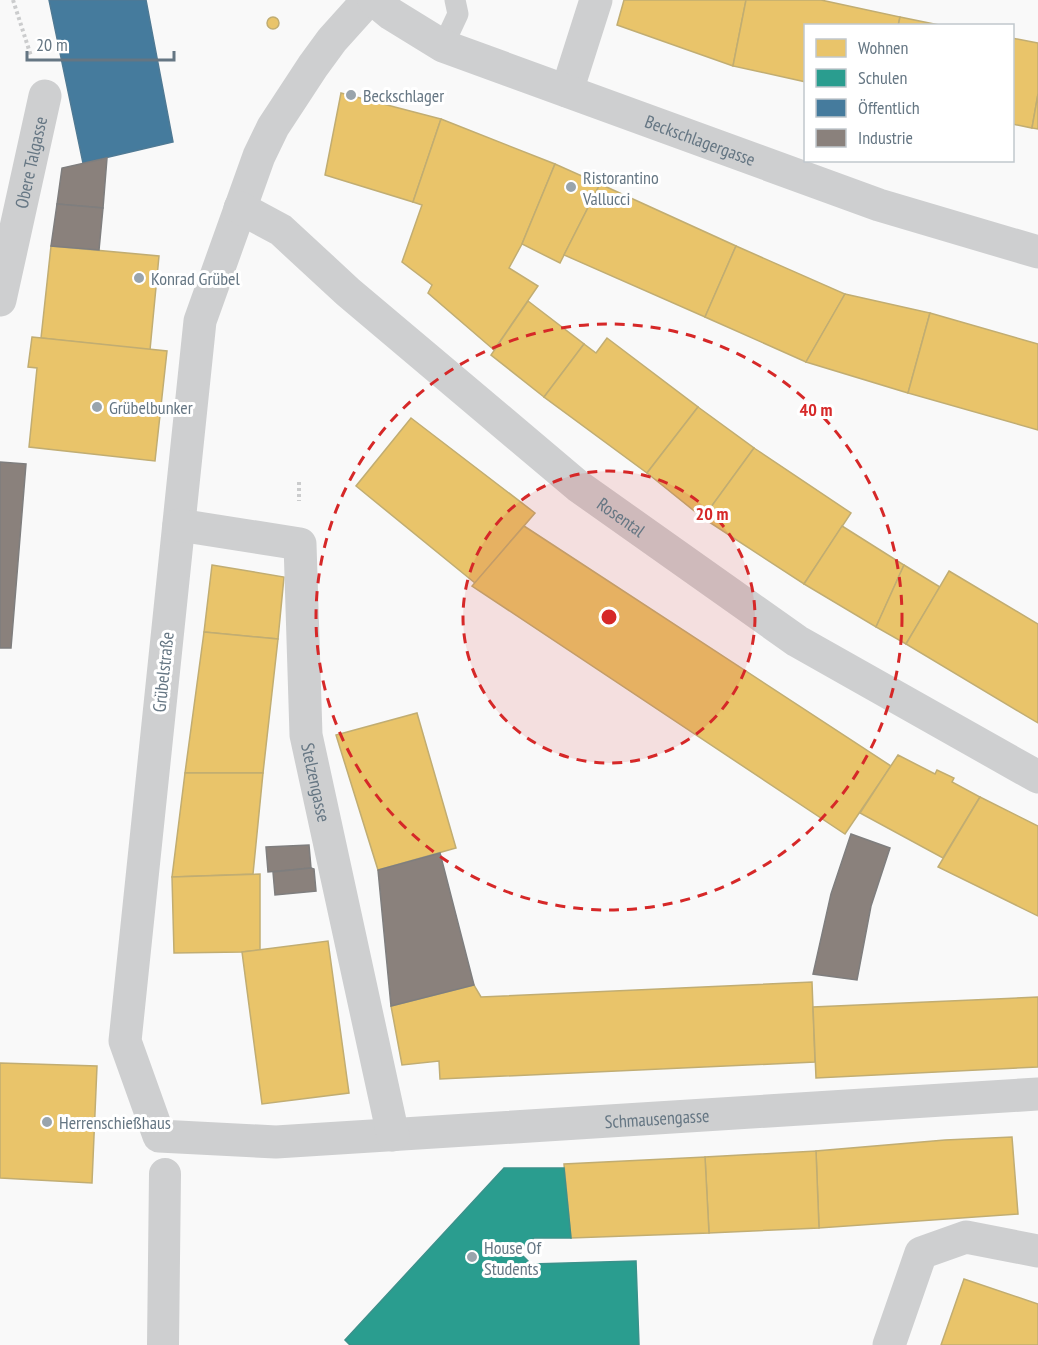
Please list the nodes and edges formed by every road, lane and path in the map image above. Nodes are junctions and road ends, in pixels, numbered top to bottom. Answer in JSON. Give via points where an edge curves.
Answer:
{"nodes":[{"id":1,"x":13,"y":0,"type":"edge"},
{"id":2,"x":368,"y":0,"type":"edge"},
{"id":3,"x":374,"y":0,"type":"edge"},
{"id":4,"x":454,"y":0,"type":"edge"},
{"id":5,"x":596,"y":0,"type":"edge"},
{"id":6,"x":443,"y":46,"type":"junction"},
{"id":7,"x":567,"y":91,"type":"junction"},
{"id":8,"x":45,"y":96,"type":"joint"},
{"id":9,"x":240,"y":208,"type":"junction"},
{"id":10,"x":1038,"y":252,"type":"edge"},
{"id":11,"x":0,"y":300,"type":"edge"},
{"id":12,"x":179,"y":525,"type":"junction"},
{"id":13,"x":1038,"y":777,"type":"edge"},
{"id":14,"x":1038,"y":1094,"type":"edge"},
{"id":15,"x":393,"y":1135,"type":"junction"},
{"id":16,"x":159,"y":1136,"type":"joint"},
{"id":17,"x":165,"y":1174,"type":"dead end"},
{"id":18,"x":1038,"y":1251,"type":"edge"},
{"id":19,"x":163,"y":1345,"type":"edge"},
{"id":20,"x":889,"y":1345,"type":"edge"}],
"edges":[{"from":1,"to":8,"type":"path"},
{"from":2,"to":9,"type":"street","name":"Grübelstraße","via":[[332,40],[273,128]]},
{"from":3,"to":6,"type":"street","name":"Beckschlagergasse"},
{"from":4,"to":6,"type":"lane","via":[[459,15]]},
{"from":5,"to":7,"type":"street"},
{"from":6,"to":7,"type":"street","name":"Beckschlagergasse"},
{"from":7,"to":10,"type":"street","name":"Beckschlagergasse","via":[[879,205]]},
{"from":8,"to":11,"type":"street","name":"Obere Talgasse"},
{"from":9,"to":12,"type":"street","name":"Grübelstraße","via":[[200,321]]},
{"from":9,"to":13,"type":"street","name":"Rosental","via":[[281,230],[588,493],[797,641]]},
{"from":12,"to":15,"type":"street","name":"Stelzengasse","via":[[300,544],[306,735]]},
{"from":12,"to":16,"type":"street","name":"Grübelstraße","via":[[124,1041]]},
{"from":14,"to":15,"type":"street","name":"Schmausengasse"},
{"from":15,"to":16,"type":"street","name":"Schmausengasse","via":[[276,1142]]},
{"from":17,"to":19,"type":"street"},
{"from":18,"to":20,"type":"street","via":[[966,1237],[921,1253]]}]}
